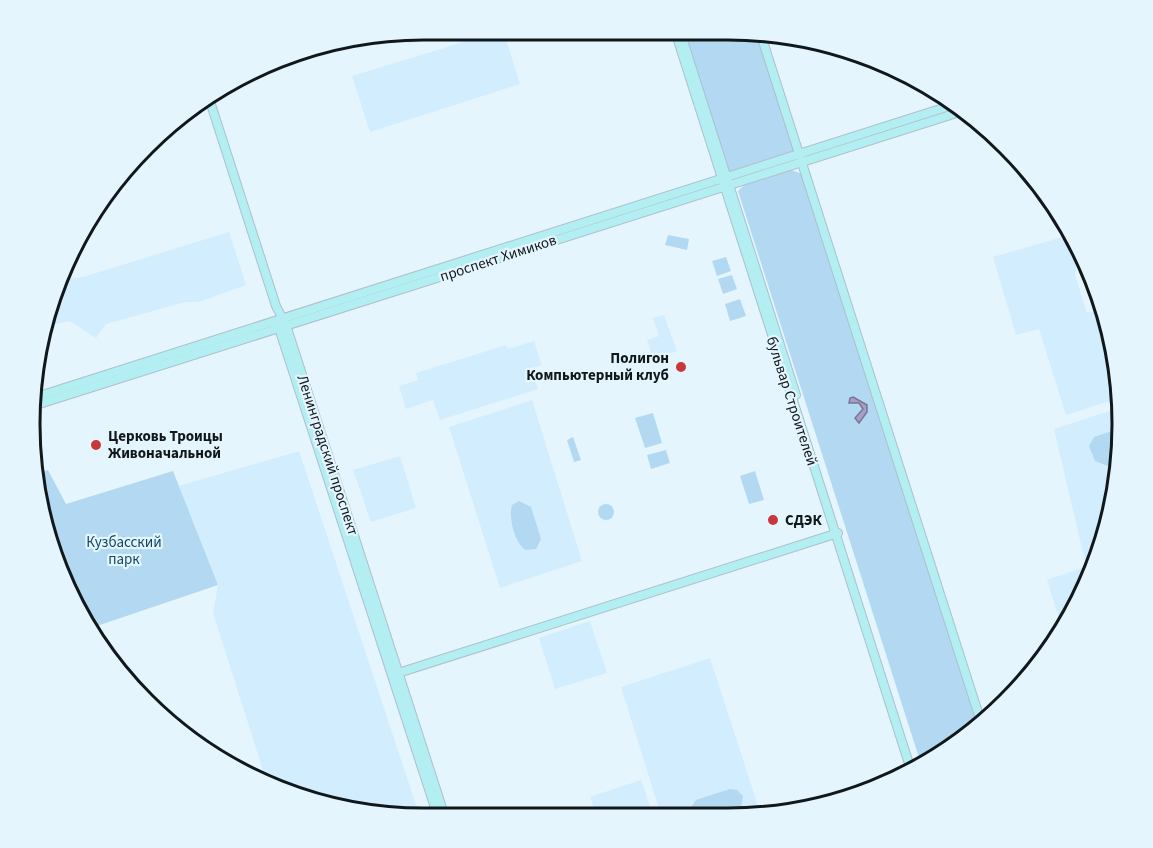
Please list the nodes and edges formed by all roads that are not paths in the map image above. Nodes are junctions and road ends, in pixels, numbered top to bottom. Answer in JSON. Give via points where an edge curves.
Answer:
{"nodes":[{"id":1,"x":678,"y":40,"type":"edge"},
{"id":2,"x":683,"y":40,"type":"edge"},
{"id":3,"x":763,"y":42,"type":"edge"},
{"id":4,"x":211,"y":105,"type":"edge"},
{"id":5,"x":946,"y":108,"type":"edge"},
{"id":6,"x":954,"y":114,"type":"edge"},
{"id":7,"x":802,"y":158,"type":"junction"},
{"id":8,"x":725,"y":182,"type":"junction"},
{"id":9,"x":281,"y":322,"type":"junction"},
{"id":10,"x":41,"y":395,"type":"edge"},
{"id":11,"x":41,"y":403,"type":"edge"},
{"id":12,"x":838,"y":533,"type":"junction"},
{"id":13,"x":396,"y":673,"type":"junction"},
{"id":14,"x":979,"y":715,"type":"edge"},
{"id":15,"x":913,"y":761,"type":"edge"},
{"id":16,"x":909,"y":763,"type":"edge"},
{"id":17,"x":435,"y":808,"type":"edge"},
{"id":18,"x":442,"y":808,"type":"edge"}],
"edges":[{"from":1,"to":8,"type":"main road","name":"бульвар Строителей"},
{"from":2,"to":8,"type":"main road","name":"бульвар Строителей"},
{"from":3,"to":7,"type":"main road"},
{"from":4,"to":9,"type":"main road","name":"Ленинградский проспект"},
{"from":5,"to":7,"type":"main road","name":"проспект Химиков"},
{"from":6,"to":7,"type":"main road","name":"проспект Химиков"},
{"from":7,"to":8,"type":"main road","name":"проспект Химиков"},
{"from":7,"to":14,"type":"main road"},
{"from":8,"to":9,"type":"main road","name":"проспект Химиков"},
{"from":8,"to":12,"type":"main road","name":"бульвар Строителей"},
{"from":9,"to":10,"type":"main road","name":"проспект Химиков"},
{"from":9,"to":11,"type":"main road","name":"проспект Химиков"},
{"from":9,"to":13,"type":"main road","name":"Ленинградский проспект"},
{"from":12,"to":13,"type":"main road"},
{"from":12,"to":15,"type":"main road","name":"бульвар Строителей"},
{"from":12,"to":16,"type":"main road","name":"бульвар Строителей"},
{"from":13,"to":17,"type":"main road","name":"Ленинградский проспект"},
{"from":13,"to":18,"type":"main road","name":"Ленинградский проспект"}]}
